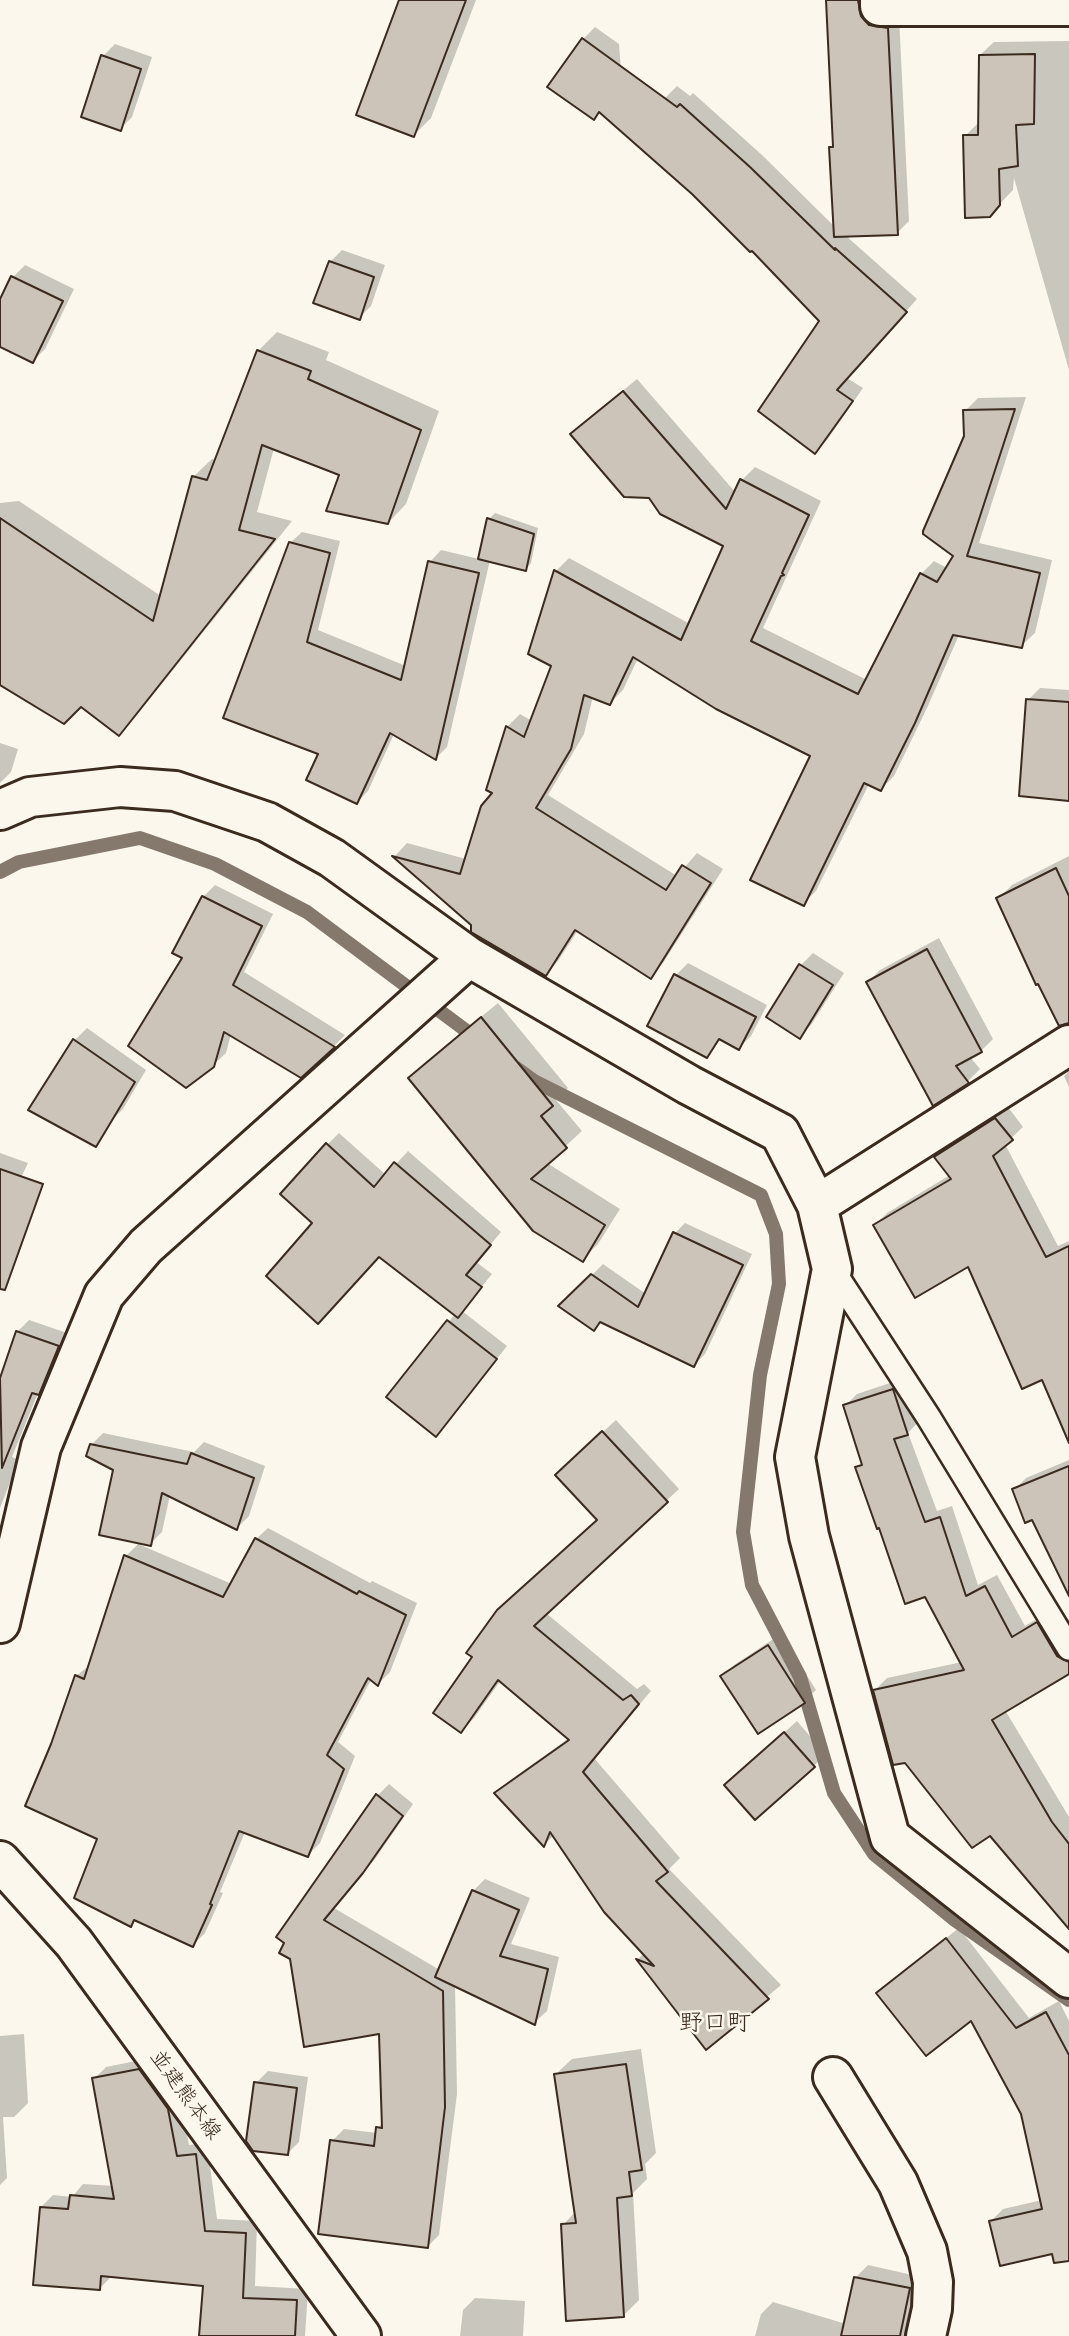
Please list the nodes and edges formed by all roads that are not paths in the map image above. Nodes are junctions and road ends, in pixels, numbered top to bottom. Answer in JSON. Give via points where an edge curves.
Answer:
{"nodes":[{"id":1,"x":880,"y":0,"type":"edge"},
{"id":2,"x":1069,"y":6,"type":"edge"},
{"id":3,"x":0,"y":810,"type":"edge"},
{"id":4,"x":469,"y":957,"type":"junction"},
{"id":5,"x":1069,"y":1045,"type":"edge"},
{"id":6,"x":817,"y":1205,"type":"junction"},
{"id":7,"x":832,"y":1269,"type":"junction"},
{"id":8,"x":0,"y":1623,"type":"edge"},
{"id":9,"x":1069,"y":1648,"type":"edge"},
{"id":10,"x":0,"y":1861,"type":"edge"},
{"id":11,"x":1069,"y":1978,"type":"edge"},
{"id":12,"x":833,"y":2077,"type":"dead end"},
{"id":13,"x":361,"y":2336,"type":"edge"},
{"id":14,"x":926,"y":2336,"type":"edge"}],
"edges":[{"from":1,"to":2,"type":"street","via":[[880,6]]},
{"from":3,"to":4,"type":"street","via":[[30,797],[120,787],[175,791],[267,822],[321,852]]},
{"from":4,"to":6,"type":"street","via":[[780,1133]]},
{"from":4,"to":8,"type":"street","via":[[146,1246],[104,1295],[41,1447]]},
{"from":5,"to":6,"type":"street"},
{"from":6,"to":7,"type":"street"},
{"from":7,"to":9,"type":"lane"},
{"from":7,"to":11,"type":"street","via":[[795,1457],[809,1536],[890,1836]]},
{"from":10,"to":13,"type":"street","name":"並建熊本線","via":[[74,1943]]},
{"from":12,"to":14,"type":"street","via":[[898,2183],[927,2251],[933,2282]]}]}
